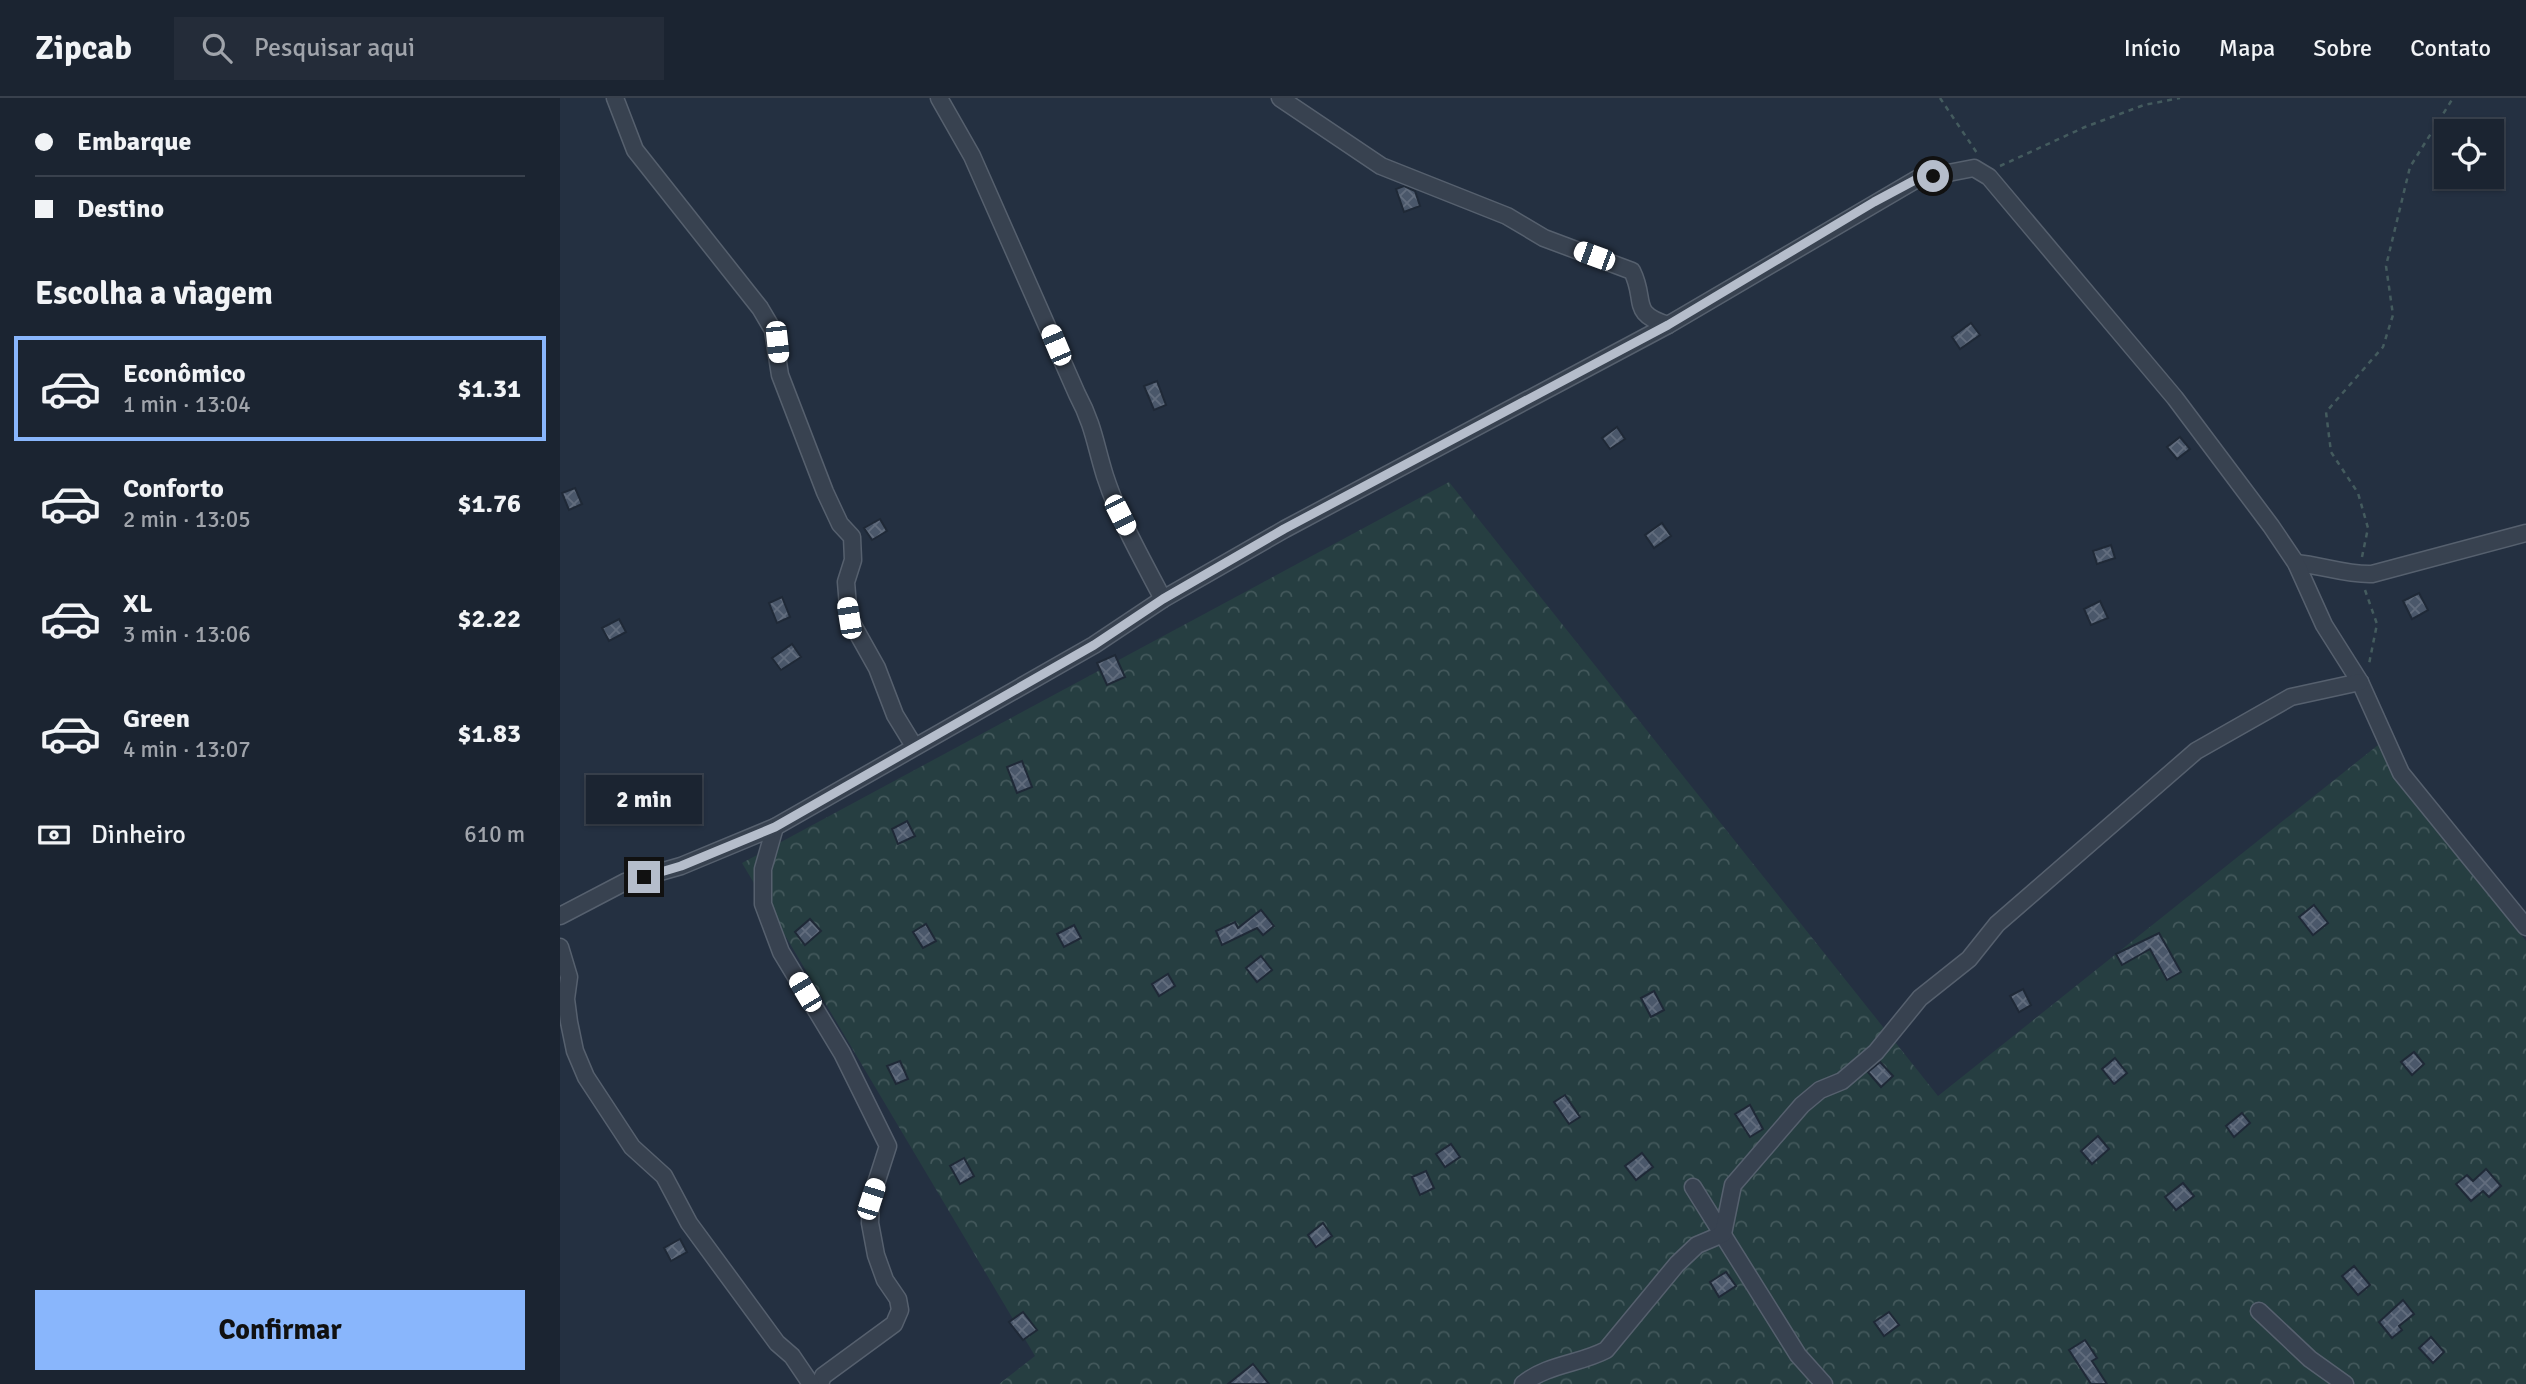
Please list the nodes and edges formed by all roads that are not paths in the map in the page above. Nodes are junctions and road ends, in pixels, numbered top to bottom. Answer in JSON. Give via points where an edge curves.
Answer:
{"nodes":[{"id":1,"x":615,"y":98,"type":"edge"},
{"id":2,"x":939,"y":98,"type":"edge"},
{"id":3,"x":1280,"y":98,"type":"edge"},
{"id":4,"x":1668,"y":325,"type":"junction"},
{"id":5,"x":2526,"y":533,"type":"edge"},
{"id":6,"x":2296,"y":563,"type":"junction"},
{"id":7,"x":1163,"y":599,"type":"junction"},
{"id":8,"x":2360,"y":682,"type":"junction"},
{"id":9,"x":914,"y":746,"type":"junction"},
{"id":10,"x":775,"y":827,"type":"junction"},
{"id":11,"x":560,"y":916,"type":"edge"},
{"id":12,"x":2526,"y":927,"type":"edge"},
{"id":13,"x":560,"y":947,"type":"edge"},
{"id":14,"x":1693,"y":1187,"type":"dead end"},
{"id":15,"x":1723,"y":1234,"type":"junction"},
{"id":16,"x":2259,"y":1311,"type":"dead end"},
{"id":17,"x":811,"y":1384,"type":"edge"},
{"id":18,"x":820,"y":1384,"type":"edge"},
{"id":19,"x":1523,"y":1384,"type":"edge"},
{"id":20,"x":1824,"y":1384,"type":"edge"},
{"id":21,"x":2345,"y":1384,"type":"edge"}],
"edges":[{"from":1,"to":9,"type":"street","via":[[635,150],[773,330],[780,375],[791,406],[840,524],[852,537],[853,559],[846,582],[849,618]]},
{"from":2,"to":7,"type":"street","via":[[972,156],[1092,421],[1120,515]]},
{"from":3,"to":4,"type":"street","via":[[1381,166],[1507,216],[1544,238],[1632,271],[1643,313]]},
{"from":4,"to":6,"type":"street","via":[[1917,179],[1974,169],[1989,177],[2175,398]]},
{"from":4,"to":7,"type":"street","via":[[1284,529]]},
{"from":5,"to":6,"type":"street","via":[[2372,574]]},
{"from":6,"to":8,"type":"street","via":[[2324,625]]},
{"from":7,"to":9,"type":"street","via":[[1094,645]]},
{"from":8,"to":12,"type":"street","via":[[2401,773]]},
{"from":8,"to":15,"type":"street","via":[[2291,697],[2196,751],[1997,924],[1969,958],[1920,998],[1877,1052],[1842,1082],[1821,1090],[1802,1105],[1733,1185]]},
{"from":9,"to":10,"type":"street"},
{"from":10,"to":11,"type":"street","via":[[681,866],[625,882]]},
{"from":10,"to":18,"type":"street","via":[[764,869],[763,904],[781,952],[842,1053],[888,1146],[871,1199],[870,1223],[876,1255],[900,1310],[894,1324],[823,1376]]},
{"from":13,"to":17,"type":"street","via":[[569,977],[569,1022],[586,1077],[632,1147],[664,1176],[690,1223]]},
{"from":14,"to":15,"type":"street"},
{"from":15,"to":19,"type":"street","via":[[1697,1245],[1677,1264],[1606,1349],[1556,1366]]},
{"from":15,"to":20,"type":"street","via":[[1798,1355]]},
{"from":16,"to":21,"type":"street","via":[[2310,1359]]}]}
